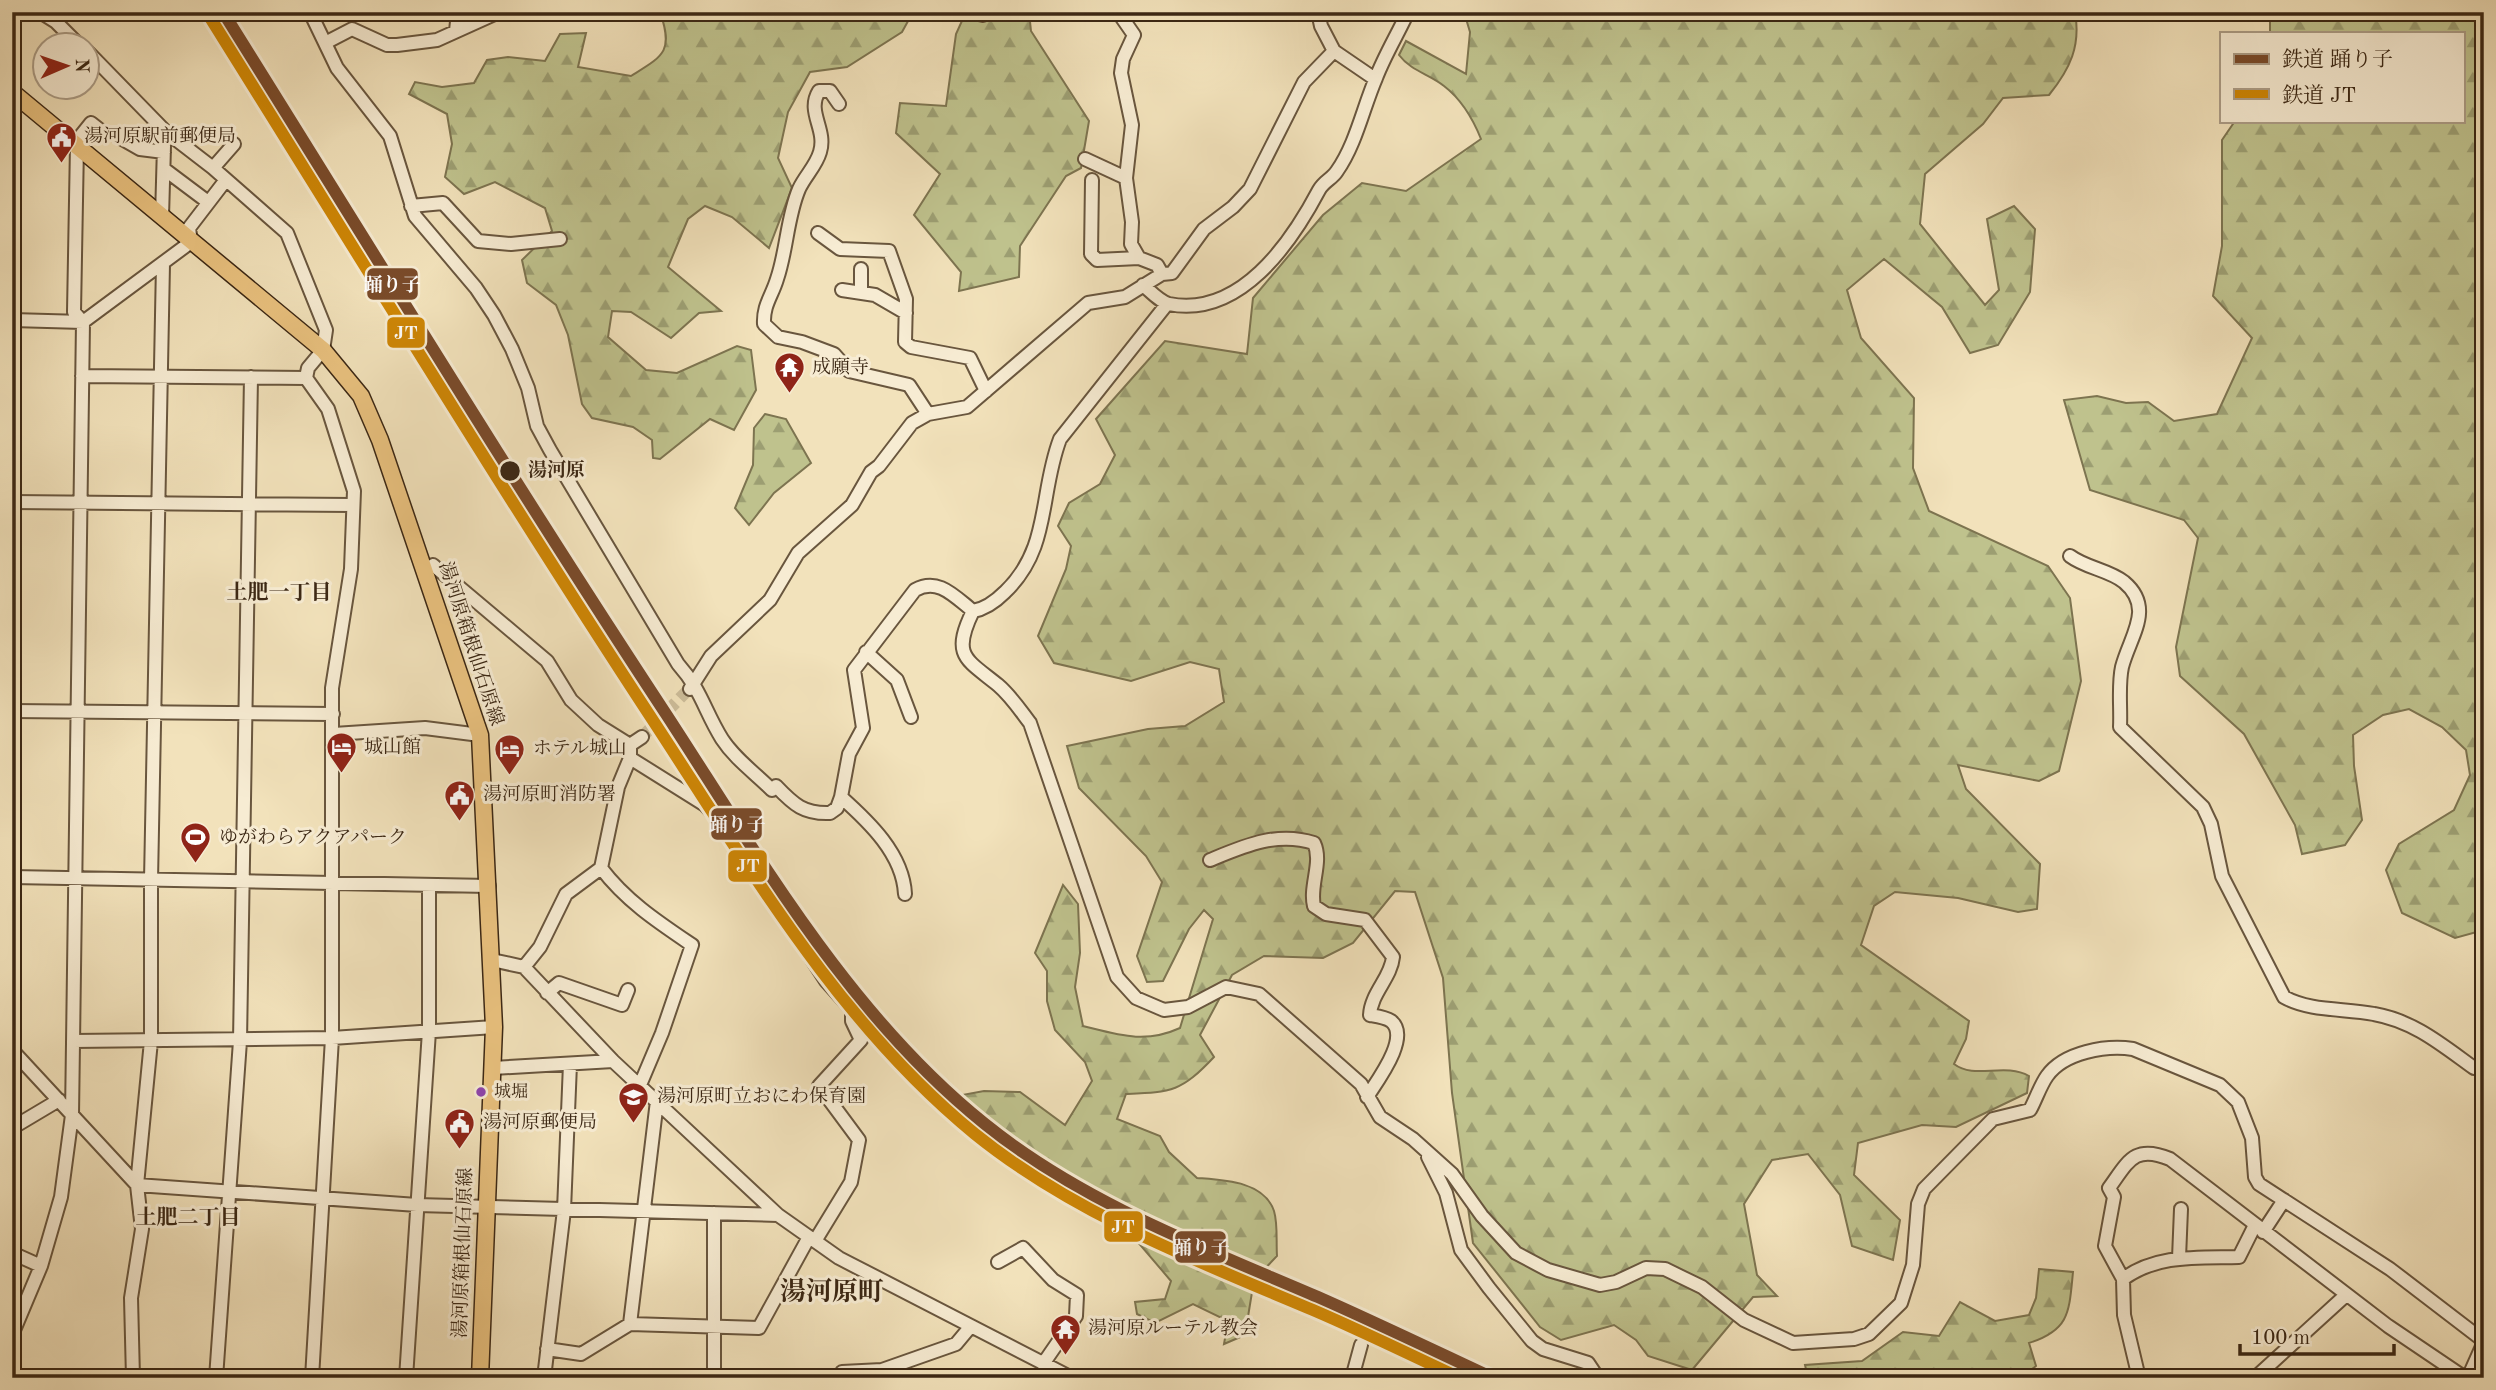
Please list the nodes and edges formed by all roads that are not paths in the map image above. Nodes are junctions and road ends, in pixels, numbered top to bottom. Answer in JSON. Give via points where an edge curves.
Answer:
{"nodes":[{"id":1,"x":40,"y":12,"type":"edge"},
{"id":2,"x":310,"y":12,"type":"edge"},
{"id":3,"x":458,"y":12,"type":"edge"},
{"id":4,"x":499,"y":12,"type":"edge"},
{"id":5,"x":970,"y":12,"type":"edge"},
{"id":6,"x":988,"y":12,"type":"edge"},
{"id":7,"x":1118,"y":12,"type":"edge"},
{"id":8,"x":1318,"y":12,"type":"edge"},
{"id":9,"x":1411,"y":12,"type":"edge"},
{"id":10,"x":456,"y":31,"type":"junction"},
{"id":11,"x":66,"y":32,"type":"edge"},
{"id":12,"x":325,"y":43,"type":"junction"},
{"id":13,"x":1334,"y":51,"type":"junction"},
{"id":14,"x":102,"y":66,"type":"edge"},
{"id":15,"x":1375,"y":79,"type":"junction"},
{"id":16,"x":12,"y":92,"type":"edge"},
{"id":17,"x":839,"y":104,"type":"dead end"},
{"id":18,"x":165,"y":131,"type":"junction"},
{"id":19,"x":76,"y":144,"type":"junction"},
{"id":20,"x":234,"y":144,"type":"dead end"},
{"id":21,"x":164,"y":152,"type":"junction"},
{"id":22,"x":1085,"y":159,"type":"dead end"},
{"id":23,"x":213,"y":168,"type":"junction"},
{"id":24,"x":164,"y":169,"type":"junction"},
{"id":25,"x":1126,"y":178,"type":"junction"},
{"id":26,"x":1092,"y":180,"type":"dead end"},
{"id":27,"x":225,"y":181,"type":"junction"},
{"id":28,"x":208,"y":202,"type":"junction"},
{"id":29,"x":411,"y":206,"type":"junction"},
{"id":30,"x":162,"y":217,"type":"junction"},
{"id":31,"x":818,"y":233,"type":"dead end"},
{"id":32,"x":560,"y":239,"type":"dead end"},
{"id":33,"x":191,"y":242,"type":"junction"},
{"id":34,"x":1139,"y":258,"type":"junction"},
{"id":35,"x":163,"y":264,"type":"junction"},
{"id":36,"x":862,"y":269,"type":"dead end"},
{"id":37,"x":1162,"y":274,"type":"junction"},
{"id":38,"x":1143,"y":285,"type":"junction"},
{"id":39,"x":842,"y":290,"type":"dead end"},
{"id":40,"x":861,"y":292,"type":"junction"},
{"id":41,"x":1167,"y":304,"type":"junction"},
{"id":42,"x":906,"y":313,"type":"junction"},
{"id":43,"x":12,"y":320,"type":"edge"},
{"id":44,"x":83,"y":322,"type":"junction"},
{"id":45,"x":323,"y":350,"type":"junction"},
{"id":46,"x":82,"y":376,"type":"junction"},
{"id":47,"x":161,"y":376,"type":"junction"},
{"id":48,"x":251,"y":377,"type":"junction"},
{"id":49,"x":306,"y":378,"type":"junction"},
{"id":50,"x":986,"y":391,"type":"junction"},
{"id":51,"x":928,"y":414,"type":"junction"},
{"id":52,"x":12,"y":502,"type":"edge"},
{"id":53,"x":80,"y":503,"type":"junction"},
{"id":54,"x":158,"y":503,"type":"junction"},
{"id":55,"x":247,"y":504,"type":"junction"},
{"id":56,"x":353,"y":505,"type":"junction"},
{"id":57,"x":2070,"y":556,"type":"dead end"},
{"id":58,"x":433,"y":565,"type":"dead end"},
{"id":59,"x":972,"y":611,"type":"junction"},
{"id":60,"x":866,"y":652,"type":"junction"},
{"id":61,"x":692,"y":686,"type":"junction"},
{"id":62,"x":12,"y":711,"type":"edge"},
{"id":63,"x":76,"y":712,"type":"junction"},
{"id":64,"x":154,"y":712,"type":"junction"},
{"id":65,"x":244,"y":713,"type":"junction"},
{"id":66,"x":333,"y":714,"type":"junction"},
{"id":67,"x":911,"y":717,"type":"dead end"},
{"id":68,"x":334,"y":734,"type":"junction"},
{"id":69,"x":480,"y":735,"type":"junction"},
{"id":70,"x":642,"y":737,"type":"tunnel mouth"},
{"id":71,"x":630,"y":752,"type":"junction"},
{"id":72,"x":765,"y":775,"type":"dead end"},
{"id":73,"x":776,"y":786,"type":"junction"},
{"id":74,"x":841,"y":797,"type":"junction"},
{"id":75,"x":1210,"y":860,"type":"dead end"},
{"id":76,"x":601,"y":868,"type":"junction"},
{"id":77,"x":12,"y":877,"type":"edge"},
{"id":78,"x":74,"y":878,"type":"junction"},
{"id":79,"x":150,"y":880,"type":"junction"},
{"id":80,"x":242,"y":882,"type":"junction"},
{"id":81,"x":334,"y":883,"type":"junction"},
{"id":82,"x":429,"y":885,"type":"junction"},
{"id":83,"x":489,"y":886,"type":"junction"},
{"id":84,"x":905,"y":894,"type":"dead end"},
{"id":85,"x":492,"y":960,"type":"junction"},
{"id":86,"x":524,"y":967,"type":"junction"},
{"id":87,"x":628,"y":990,"type":"dead end"},
{"id":88,"x":547,"y":993,"type":"junction"},
{"id":89,"x":494,"y":1027,"type":"junction"},
{"id":90,"x":429,"y":1031,"type":"junction"},
{"id":91,"x":332,"y":1038,"type":"junction"},
{"id":92,"x":73,"y":1041,"type":"junction"},
{"id":93,"x":151,"y":1041,"type":"junction"},
{"id":94,"x":240,"y":1041,"type":"junction"},
{"id":95,"x":12,"y":1050,"type":"edge"},
{"id":96,"x":613,"y":1061,"type":"junction"},
{"id":97,"x":570,"y":1064,"type":"junction"},
{"id":98,"x":493,"y":1068,"type":"junction"},
{"id":99,"x":2484,"y":1068,"type":"edge"},
{"id":100,"x":640,"y":1085,"type":"junction"},
{"id":101,"x":1367,"y":1097,"type":"junction"},
{"id":102,"x":59,"y":1100,"type":"junction"},
{"id":103,"x":657,"y":1101,"type":"junction"},
{"id":104,"x":72,"y":1115,"type":"junction"},
{"id":105,"x":12,"y":1128,"type":"edge"},
{"id":106,"x":1425,"y":1150,"type":"junction"},
{"id":107,"x":138,"y":1185,"type":"junction"},
{"id":108,"x":229,"y":1192,"type":"junction"},
{"id":109,"x":322,"y":1198,"type":"junction"},
{"id":110,"x":2284,"y":1200,"type":"junction"},
{"id":111,"x":418,"y":1205,"type":"junction"},
{"id":112,"x":487,"y":1209,"type":"junction"},
{"id":113,"x":2181,"y":1209,"type":"dead end"},
{"id":114,"x":564,"y":1210,"type":"junction"},
{"id":115,"x":646,"y":1211,"type":"junction"},
{"id":116,"x":715,"y":1213,"type":"junction"},
{"id":117,"x":778,"y":1215,"type":"junction"},
{"id":118,"x":2259,"y":1229,"type":"junction"},
{"id":119,"x":812,"y":1239,"type":"junction"},
{"id":120,"x":12,"y":1252,"type":"edge"},
{"id":121,"x":2179,"y":1258,"type":"junction"},
{"id":122,"x":998,"y":1262,"type":"dead end"},
{"id":123,"x":41,"y":1266,"type":"junction"},
{"id":124,"x":2123,"y":1279,"type":"junction"},
{"id":125,"x":2346,"y":1295,"type":"junction"},
{"id":126,"x":630,"y":1324,"type":"junction"},
{"id":127,"x":714,"y":1326,"type":"junction"},
{"id":128,"x":971,"y":1326,"type":"junction"},
{"id":129,"x":12,"y":1335,"type":"edge"},
{"id":130,"x":2484,"y":1342,"type":"edge"},
{"id":131,"x":1361,"y":1345,"type":"dead end"},
{"id":132,"x":547,"y":1349,"type":"junction"},
{"id":133,"x":1043,"y":1363,"type":"junction"},
{"id":134,"x":133,"y":1378,"type":"edge"},
{"id":135,"x":216,"y":1378,"type":"edge"},
{"id":136,"x":312,"y":1378,"type":"edge"},
{"id":137,"x":406,"y":1378,"type":"edge"},
{"id":138,"x":480,"y":1378,"type":"edge"},
{"id":139,"x":544,"y":1378,"type":"edge"},
{"id":140,"x":714,"y":1378,"type":"edge"},
{"id":141,"x":842,"y":1378,"type":"edge"},
{"id":142,"x":1072,"y":1378,"type":"edge"},
{"id":143,"x":1352,"y":1378,"type":"edge"},
{"id":144,"x":1598,"y":1378,"type":"edge"},
{"id":145,"x":1642,"y":1378,"type":"edge"},
{"id":146,"x":1650,"y":1378,"type":"edge"},
{"id":147,"x":2139,"y":1378,"type":"edge"},
{"id":148,"x":2255,"y":1378,"type":"edge"},
{"id":149,"x":2467,"y":1378,"type":"edge"}],
"edges":[{"from":1,"to":11,"type":"street"},
{"from":2,"to":12,"type":"street"},
{"from":3,"to":10,"type":"street"},
{"from":4,"to":10,"type":"street"},
{"from":5,"to":6,"type":"street"},
{"from":7,"to":25,"type":"street","via":[[1134,35],[1121,73],[1132,125]]},
{"from":8,"to":13,"type":"street"},
{"from":9,"to":15,"type":"street"},
{"from":10,"to":12,"type":"street","via":[[437,40],[387,46],[352,29]]},
{"from":12,"to":29,"type":"street","via":[[337,68],[390,136]]},
{"from":13,"to":15,"type":"street"},
{"from":13,"to":37,"type":"street","via":[[1304,82],[1250,189],[1204,229],[1171,273]]},
{"from":14,"to":18,"type":"street"},
{"from":15,"to":41,"type":"street","via":[[1336,174],[1325,180],[1307,217],[1272,260],[1245,286],[1207,303]]},
{"from":16,"to":19,"type":"main road","name":"湯河原箱根仙石原線"},
{"from":17,"to":51,"type":"street","via":[[830,91],[819,91],[814,100],[813,110],[822,128],[821,151],[796,198],[777,281],[764,307],[764,324],[778,337],[834,354],[849,371],[909,385]]},
{"from":18,"to":21,"type":"street"},
{"from":18,"to":23,"type":"street"},
{"from":19,"to":21,"type":"street","via":[[92,123],[140,149]]},
{"from":19,"to":30,"type":"main road","name":"湯河原箱根仙石原線"},
{"from":19,"to":44,"type":"street","via":[[74,312]]},
{"from":20,"to":23,"type":"street"},
{"from":21,"to":24,"type":"street"},
{"from":22,"to":25,"type":"street"},
{"from":23,"to":27,"type":"street"},
{"from":24,"to":28,"type":"street"},
{"from":24,"to":30,"type":"street"},
{"from":25,"to":34,"type":"street","via":[[1131,244]]},
{"from":26,"to":34,"type":"street","via":[[1091,254],[1097,260]]},
{"from":27,"to":28,"type":"street"},
{"from":27,"to":45,"type":"street","via":[[287,233],[326,330]]},
{"from":28,"to":33,"type":"street","via":[[189,228]]},
{"from":29,"to":32,"type":"street","via":[[443,203],[478,240],[511,244]]},
{"from":29,"to":61,"type":"street","via":[[494,315],[528,388],[537,426]]},
{"from":30,"to":33,"type":"main road","name":"湯河原箱根仙石原線"},
{"from":31,"to":42,"type":"street","via":[[840,249],[889,251],[906,299]]},
{"from":33,"to":35,"type":"street"},
{"from":33,"to":45,"type":"main road","name":"湯河原箱根仙石原線"},
{"from":34,"to":37,"type":"street","via":[[1157,265]]},
{"from":35,"to":44,"type":"street"},
{"from":35,"to":47,"type":"street"},
{"from":36,"to":40,"type":"street"},
{"from":37,"to":38,"type":"street"},
{"from":38,"to":41,"type":"street"},
{"from":38,"to":50,"type":"street","via":[[1125,297],[1088,303]]},
{"from":39,"to":40,"type":"street"},
{"from":40,"to":42,"type":"street"},
{"from":41,"to":59,"type":"street","via":[[1060,439],[1030,564],[1002,595]]},
{"from":42,"to":50,"type":"street","via":[[905,342],[970,358]]},
{"from":43,"to":44,"type":"street"},
{"from":44,"to":46,"type":"street"},
{"from":45,"to":49,"type":"street"},
{"from":45,"to":69,"type":"main road","name":"湯河原箱根仙石原線","via":[[350,381],[373,420]]},
{"from":46,"to":47,"type":"street"},
{"from":46,"to":53,"type":"street"},
{"from":47,"to":48,"type":"street"},
{"from":47,"to":54,"type":"street"},
{"from":48,"to":49,"type":"street"},
{"from":48,"to":55,"type":"street"},
{"from":49,"to":56,"type":"street","via":[[328,409],[354,492]]},
{"from":50,"to":51,"type":"street","via":[[967,407]]},
{"from":51,"to":61,"type":"street","via":[[897,439],[852,505],[798,553],[770,600],[711,656]]},
{"from":52,"to":53,"type":"street"},
{"from":53,"to":54,"type":"street"},
{"from":53,"to":63,"type":"street"},
{"from":54,"to":55,"type":"street"},
{"from":54,"to":64,"type":"street"},
{"from":55,"to":56,"type":"street"},
{"from":55,"to":65,"type":"street"},
{"from":56,"to":66,"type":"street","via":[[351,569],[332,688]]},
{"from":57,"to":99,"type":"street","via":[[2121,580],[2140,603],[2141,615],[2122,669],[2120,727],[2203,807],[2222,876],[2284,998],[2297,1004],[2376,1014],[2418,1027],[2474,1068]]},
{"from":58,"to":71,"type":"street","via":[[547,661],[571,700]]},
{"from":59,"to":60,"type":"street","via":[[939,586],[922,586]]},
{"from":59,"to":101,"type":"street","via":[[963,642],[967,662],[1004,691],[1030,723],[1117,977],[1128,991],[1148,1004],[1178,1010],[1226,987],[1253,992],[1361,1084]]},
{"from":60,"to":67,"type":"street","via":[[897,680]]},
{"from":60,"to":74,"type":"street","via":[[855,670],[863,728],[849,754]]},
{"from":61,"to":73,"type":"street","via":[[734,755],[772,790]]},
{"from":62,"to":63,"type":"street"},
{"from":63,"to":64,"type":"street"},
{"from":63,"to":78,"type":"street"},
{"from":64,"to":65,"type":"street"},
{"from":64,"to":79,"type":"street"},
{"from":65,"to":66,"type":"street"},
{"from":65,"to":80,"type":"street"},
{"from":66,"to":68,"type":"street"},
{"from":68,"to":69,"type":"street","via":[[425,727]]},
{"from":68,"to":81,"type":"street"},
{"from":69,"to":83,"type":"main road","name":"湯河原箱根仙石原線"},
{"from":70,"to":71,"type":"street"},
{"from":71,"to":76,"type":"street"},
{"from":71,"to":119,"type":"street","via":[[705,805],[726,827],[826,981],[852,1010],[861,1041],[819,1087],[859,1140],[851,1182]]},
{"from":72,"to":73,"type":"street"},
{"from":73,"to":74,"type":"street","via":[[807,812],[830,813]]},
{"from":74,"to":84,"type":"street","via":[[873,826],[904,876]]},
{"from":75,"to":101,"type":"street","via":[[1262,839],[1314,843],[1314,906],[1326,914],[1365,920],[1393,957],[1370,1015],[1395,1025],[1396,1045]]},
{"from":76,"to":86,"type":"street","via":[[566,894],[540,947]]},
{"from":76,"to":100,"type":"street","via":[[638,908],[692,945]]},
{"from":77,"to":78,"type":"street"},
{"from":78,"to":79,"type":"street"},
{"from":78,"to":92,"type":"street"},
{"from":79,"to":80,"type":"street"},
{"from":79,"to":93,"type":"street"},
{"from":80,"to":81,"type":"street"},
{"from":80,"to":94,"type":"street"},
{"from":81,"to":82,"type":"street"},
{"from":81,"to":91,"type":"street"},
{"from":82,"to":83,"type":"street"},
{"from":82,"to":90,"type":"street"},
{"from":83,"to":85,"type":"main road","name":"湯河原箱根仙石原線"},
{"from":85,"to":86,"type":"street"},
{"from":85,"to":89,"type":"main road","name":"湯河原箱根仙石原線"},
{"from":86,"to":88,"type":"street"},
{"from":87,"to":88,"type":"street","via":[[622,1005],[559,983]]},
{"from":88,"to":96,"type":"street"},
{"from":89,"to":90,"type":"street"},
{"from":89,"to":98,"type":"main road","name":"湯河原箱根仙石原線"},
{"from":90,"to":91,"type":"street"},
{"from":90,"to":111,"type":"street"},
{"from":91,"to":94,"type":"street"},
{"from":91,"to":109,"type":"street"},
{"from":92,"to":93,"type":"street"},
{"from":92,"to":104,"type":"street"},
{"from":93,"to":94,"type":"street"},
{"from":93,"to":107,"type":"street"},
{"from":94,"to":108,"type":"street"},
{"from":95,"to":102,"type":"street"},
{"from":96,"to":97,"type":"street"},
{"from":96,"to":100,"type":"street"},
{"from":97,"to":98,"type":"street"},
{"from":97,"to":114,"type":"street"},
{"from":98,"to":112,"type":"main road","name":"湯河原箱根仙石原線"},
{"from":100,"to":103,"type":"street"},
{"from":101,"to":106,"type":"street","via":[[1380,1117]]},
{"from":102,"to":104,"type":"street"},
{"from":102,"to":105,"type":"street"},
{"from":103,"to":115,"type":"street"},
{"from":103,"to":117,"type":"street"},
{"from":104,"to":107,"type":"street"},
{"from":104,"to":123,"type":"street","via":[[61,1197]]},
{"from":106,"to":110,"type":"street","via":[[1452,1174],[1502,1240],[1549,1270],[1600,1284],[1646,1268],[1665,1269],[1702,1287],[1777,1338],[1806,1344],[1869,1334],[1901,1303],[1913,1265],[1918,1204],[1924,1189],[1993,1119],[2030,1110],[2048,1075],[2082,1054],[2133,1049],[2220,1085],[2245,1113],[2255,1177]]},
{"from":106,"to":144,"type":"street","via":[[1446,1193],[1461,1250],[1489,1288],[1532,1341],[1543,1349],[1578,1357]]},
{"from":107,"to":108,"type":"street"},
{"from":107,"to":134,"type":"street","via":[[142,1229],[131,1298]]},
{"from":108,"to":109,"type":"street"},
{"from":108,"to":135,"type":"street"},
{"from":109,"to":111,"type":"street"},
{"from":109,"to":136,"type":"street"},
{"from":110,"to":118,"type":"street"},
{"from":110,"to":130,"type":"street","via":[[2390,1269]]},
{"from":111,"to":112,"type":"street"},
{"from":111,"to":137,"type":"street"},
{"from":112,"to":114,"type":"street"},
{"from":112,"to":138,"type":"main road","name":"湯河原箱根仙石原線"},
{"from":113,"to":121,"type":"street"},
{"from":114,"to":115,"type":"street"},
{"from":114,"to":132,"type":"street"},
{"from":115,"to":116,"type":"street"},
{"from":115,"to":126,"type":"street"},
{"from":116,"to":117,"type":"street"},
{"from":116,"to":127,"type":"street"},
{"from":117,"to":119,"type":"street"},
{"from":118,"to":121,"type":"street","via":[[2239,1257]]},
{"from":118,"to":124,"type":"street","via":[[2169,1159],[2145,1152],[2132,1156],[2109,1188],[2114,1197],[2105,1246]]},
{"from":118,"to":125,"type":"street"},
{"from":119,"to":127,"type":"street","via":[[759,1328]]},
{"from":119,"to":128,"type":"street","via":[[839,1258]]},
{"from":120,"to":123,"type":"street"},
{"from":121,"to":124,"type":"street","via":[[2140,1267]]},
{"from":122,"to":133,"type":"street","via":[[1023,1248],[1053,1280],[1077,1295],[1076,1316]]},
{"from":123,"to":129,"type":"street"},
{"from":124,"to":147,"type":"street","via":[[2124,1315]]},
{"from":125,"to":148,"type":"street"},
{"from":125,"to":149,"type":"street"},
{"from":126,"to":127,"type":"street"},
{"from":126,"to":132,"type":"street","via":[[581,1354]]},
{"from":127,"to":140,"type":"street"},
{"from":128,"to":133,"type":"street"},
{"from":128,"to":141,"type":"street","via":[[956,1344],[882,1370],[842,1372]]},
{"from":130,"to":149,"type":"street"},
{"from":131,"to":143,"type":"street"},
{"from":132,"to":139,"type":"street"},
{"from":133,"to":142,"type":"street"},
{"from":145,"to":146,"type":"street"}]}
